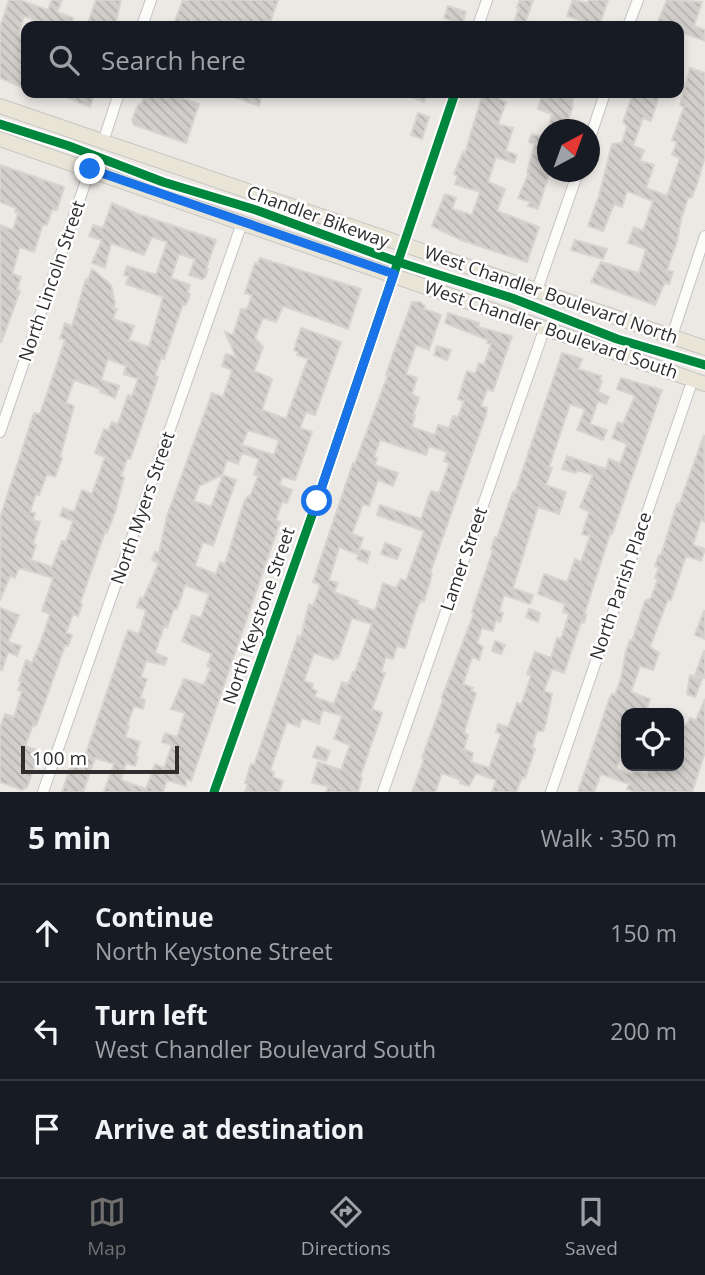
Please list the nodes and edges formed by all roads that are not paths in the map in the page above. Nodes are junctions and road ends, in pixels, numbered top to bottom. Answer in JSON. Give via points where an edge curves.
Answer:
{"nodes":[{"id":1,"x":151,"y":0,"type":"edge"},
{"id":2,"x":487,"y":0,"type":"edge"},
{"id":3,"x":638,"y":0,"type":"edge"},
{"id":4,"x":144,"y":21,"type":"edge"},
{"id":5,"x":480,"y":21,"type":"edge"},
{"id":6,"x":630,"y":21,"type":"edge"},
{"id":7,"x":117,"y":98,"type":"edge"},
{"id":8,"x":453,"y":98,"type":"edge"},
{"id":9,"x":603,"y":98,"type":"edge"},
{"id":10,"x":0,"y":106,"type":"edge"},
{"id":11,"x":596,"y":119,"type":"edge"},
{"id":12,"x":0,"y":139,"type":"edge"},
{"id":13,"x":103,"y":142,"type":"junction"},
{"id":14,"x":90,"y":169,"type":"junction"},
{"id":15,"x":574,"y":182,"type":"edge"},
{"id":16,"x":242,"y":223,"type":"junction"},
{"id":17,"x":705,"y":236,"type":"edge"},
{"id":18,"x":404,"y":244,"type":"junction"},
{"id":19,"x":394,"y":274,"type":"junction"},
{"id":20,"x":537,"y":289,"type":"junction"},
{"id":21,"x":545,"y":327,"type":"junction"},
{"id":22,"x":672,"y":336,"type":"junction"},
{"id":23,"x":705,"y":348,"type":"edge"},
{"id":24,"x":699,"y":382,"type":"edge"},
{"id":25,"x":0,"y":432,"type":"edge"},
{"id":26,"x":43,"y":792,"type":"edge"},
{"id":27,"x":214,"y":792,"type":"edge"},
{"id":28,"x":383,"y":792,"type":"edge"},
{"id":29,"x":551,"y":792,"type":"edge"}],
"edges":[{"from":1,"to":4,"type":"street"},
{"from":2,"to":5,"type":"street"},
{"from":3,"to":6,"type":"street"},
{"from":7,"to":13,"type":"street"},
{"from":8,"to":18,"type":"street","name":"North Keystone Street"},
{"from":9,"to":11,"type":"street"},
{"from":10,"to":13,"type":"main road","name":"West Chandler Boulevard North"},
{"from":12,"to":14,"type":"main road","name":"West Chandler Boulevard South"},
{"from":13,"to":18,"type":"main road","name":"West Chandler Boulevard North"},
{"from":14,"to":16,"type":"main road","name":"West Chandler Boulevard South"},
{"from":14,"to":25,"type":"street","name":"North Lincoln Street"},
{"from":15,"to":20,"type":"street"},
{"from":16,"to":19,"type":"main road","name":"West Chandler Boulevard South"},
{"from":16,"to":26,"type":"street","name":"North Myers Street"},
{"from":17,"to":22,"type":"street"},
{"from":18,"to":19,"type":"street","name":"North Keystone Street"},
{"from":18,"to":20,"type":"main road","name":"West Chandler Boulevard North"},
{"from":19,"to":21,"type":"main road","name":"West Chandler Boulevard South"},
{"from":19,"to":27,"type":"street","name":"North Keystone Street"},
{"from":20,"to":22,"type":"main road","name":"West Chandler Boulevard North"},
{"from":21,"to":24,"type":"main road","name":"West Chandler Boulevard South"},
{"from":21,"to":28,"type":"street","name":"Lamer Street"},
{"from":22,"to":23,"type":"main road","name":"West Chandler Boulevard North"},
{"from":24,"to":29,"type":"street","name":"North Parish Place"}]}
